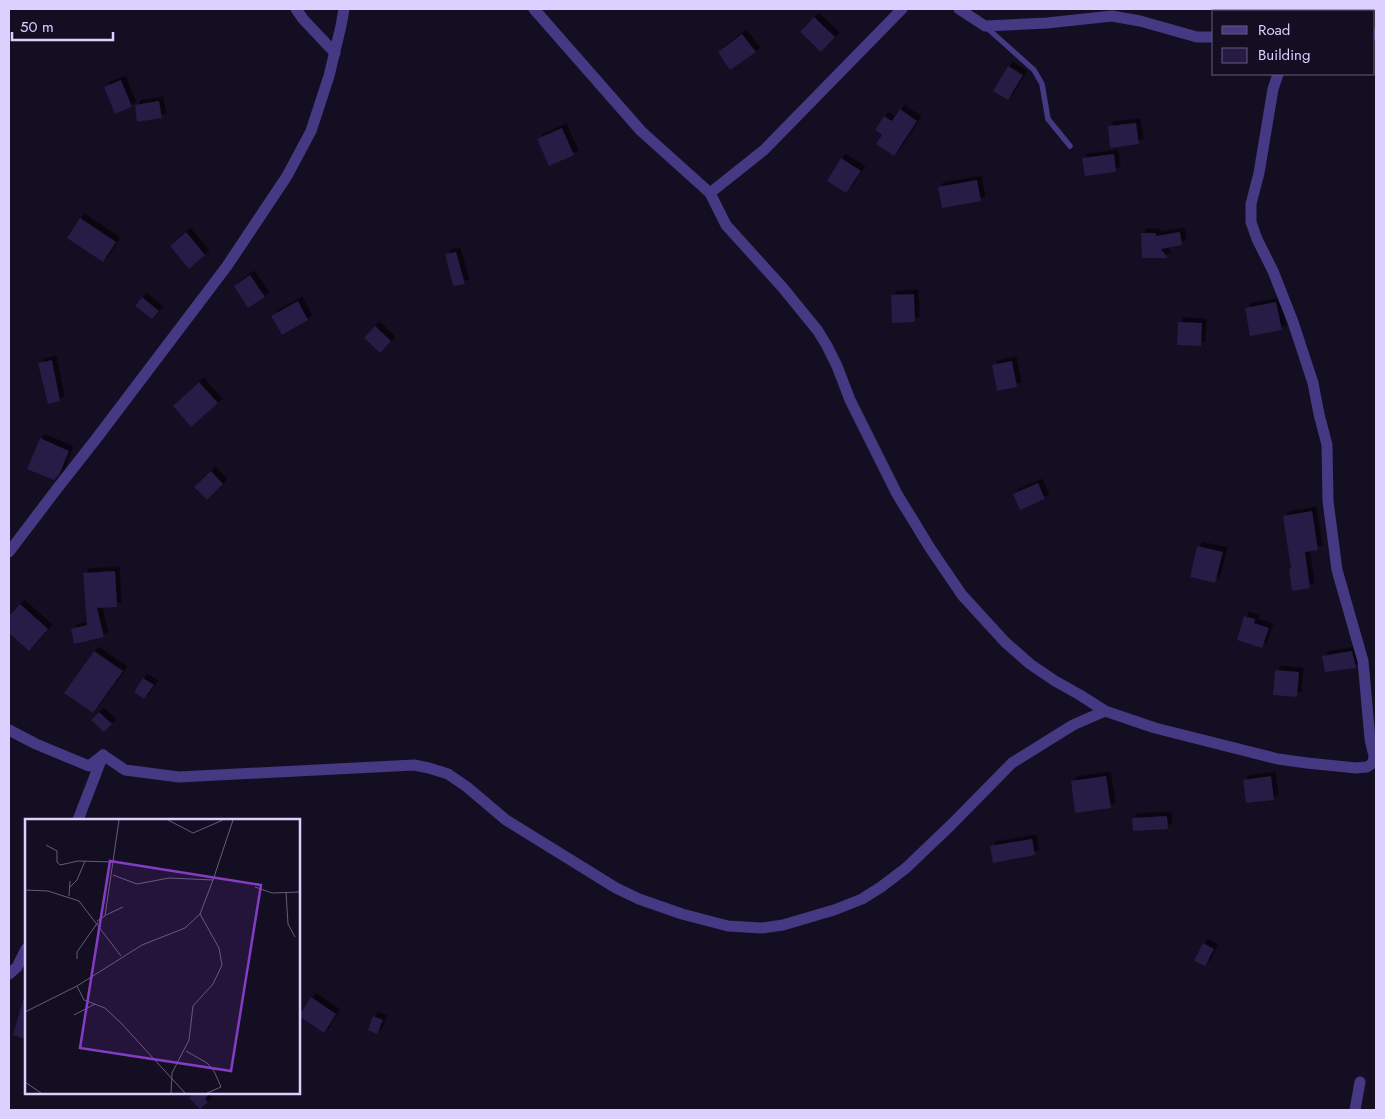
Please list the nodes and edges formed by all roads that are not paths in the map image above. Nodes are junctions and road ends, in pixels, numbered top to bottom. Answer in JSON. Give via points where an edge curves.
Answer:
{"nodes":[{"id":1,"x":296,"y":9,"type":"edge"},
{"id":2,"x":344,"y":9,"type":"edge"},
{"id":3,"x":534,"y":9,"type":"edge"},
{"id":4,"x":902,"y":9,"type":"edge"},
{"id":5,"x":959,"y":9,"type":"edge"},
{"id":6,"x":985,"y":26,"type":"junction"},
{"id":7,"x":1212,"y":38,"type":"edge"},
{"id":8,"x":335,"y":53,"type":"junction"},
{"id":9,"x":1278,"y":75,"type":"edge"},
{"id":10,"x":1070,"y":146,"type":"dead end"},
{"id":11,"x":710,"y":193,"type":"junction"},
{"id":12,"x":9,"y":552,"type":"edge"},
{"id":13,"x":1105,"y":711,"type":"junction"},
{"id":14,"x":9,"y":730,"type":"edge"},
{"id":15,"x":103,"y":755,"type":"junction"},
{"id":16,"x":1372,"y":767,"type":"edge"},
{"id":17,"x":78,"y":819,"type":"edge"},
{"id":18,"x":25,"y":951,"type":"edge"},
{"id":19,"x":9,"y":974,"type":"edge"},
{"id":20,"x":1360,"y":1082,"type":"dead end"},
{"id":21,"x":1355,"y":1110,"type":"edge"}],
"edges":[{"from":1,"to":8,"type":"street"},
{"from":2,"to":8,"type":"street"},
{"from":3,"to":11,"type":"street","via":[[641,131]]},
{"from":4,"to":11,"type":"street","via":[[764,150]]},
{"from":5,"to":6,"type":"street"},
{"from":6,"to":7,"type":"street","via":[[1112,16]]},
{"from":6,"to":10,"type":"lane","via":[[1034,70],[1042,84],[1048,119]]},
{"from":8,"to":12,"type":"street","via":[[311,131],[287,176],[227,266]]},
{"from":9,"to":16,"type":"street","via":[[1251,204],[1251,222],[1293,322],[1313,383],[1327,445],[1328,501],[1337,570],[1362,661],[1374,756]]},
{"from":11,"to":13,"type":"street","via":[[726,225],[804,313],[827,346],[854,409],[897,494],[962,595],[1030,664]]},
{"from":13,"to":15,"type":"street","via":[[1074,725],[1012,763],[913,861],[881,887],[834,910],[762,928],[728,926],[682,914],[616,888],[506,820],[448,774],[429,768],[414,765],[179,777],[125,770]]},
{"from":13,"to":16,"type":"street","via":[[1155,728],[1278,759],[1342,767]]},
{"from":14,"to":15,"type":"street","via":[[88,766]]},
{"from":15,"to":17,"type":"street"},
{"from":18,"to":19,"type":"street"},
{"from":20,"to":21,"type":"street"}]}
